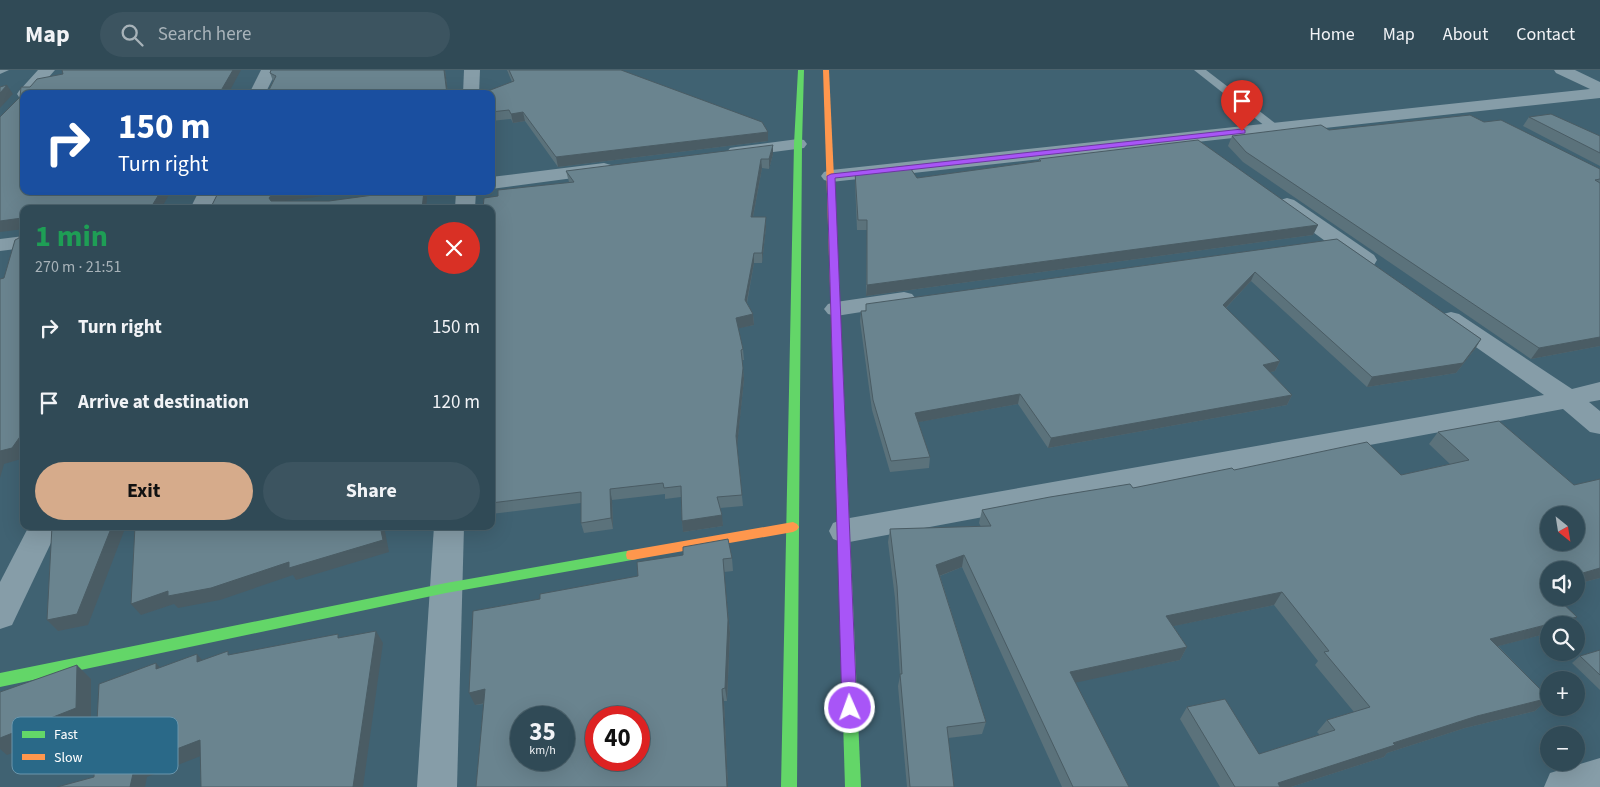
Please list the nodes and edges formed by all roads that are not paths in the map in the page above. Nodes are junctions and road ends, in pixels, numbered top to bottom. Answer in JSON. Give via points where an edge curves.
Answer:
{"nodes":[{"id":1,"x":4,"y":70,"type":"edge"},
{"id":2,"x":47,"y":70,"type":"edge"},
{"id":3,"x":269,"y":70,"type":"edge"},
{"id":4,"x":472,"y":70,"type":"edge"},
{"id":5,"x":801,"y":70,"type":"edge"},
{"id":6,"x":826,"y":70,"type":"edge"},
{"id":7,"x":1199,"y":70,"type":"edge"},
{"id":8,"x":1562,"y":70,"type":"edge"},
{"id":9,"x":0,"y":71,"type":"edge"},
{"id":10,"x":1600,"y":88,"type":"edge"},
{"id":11,"x":28,"y":90,"type":"edge"},
{"id":12,"x":259,"y":90,"type":"edge"},
{"id":13,"x":471,"y":90,"type":"edge"},
{"id":14,"x":1600,"y":92,"type":"edge"},
{"id":15,"x":20,"y":99,"type":"edge"},
{"id":16,"x":1469,"y":107,"type":"junction"},
{"id":17,"x":12,"y":108,"type":"edge"},
{"id":18,"x":1495,"y":121,"type":"edge"},
{"id":19,"x":1274,"y":127,"type":"junction"},
{"id":20,"x":1194,"y":138,"type":"junction"},
{"id":21,"x":798,"y":144,"type":"junction"},
{"id":22,"x":719,"y":154,"type":"edge"},
{"id":23,"x":1218,"y":155,"type":"edge"},
{"id":24,"x":620,"y":166,"type":"edge"},
{"id":25,"x":831,"y":176,"type":"junction"},
{"id":26,"x":495,"y":182,"type":"edge"},
{"id":27,"x":1274,"y":195,"type":"edge"},
{"id":28,"x":1337,"y":240,"type":"junction"},
{"id":29,"x":20,"y":242,"type":"edge"},
{"id":30,"x":1308,"y":244,"type":"edge"},
{"id":31,"x":0,"y":245,"type":"edge"},
{"id":32,"x":1387,"y":274,"type":"edge"},
{"id":33,"x":924,"y":297,"type":"edge"},
{"id":34,"x":1436,"y":308,"type":"edge"},
{"id":35,"x":836,"y":309,"type":"junction"},
{"id":36,"x":1600,"y":391,"type":"edge"},
{"id":37,"x":1568,"y":399,"type":"junction"},
{"id":38,"x":1600,"y":425,"type":"edge"},
{"id":39,"x":793,"y":527,"type":"junction"},
{"id":40,"x":42,"y":530,"type":"edge"},
{"id":41,"x":449,"y":530,"type":"edge"},
{"id":42,"x":844,"y":531,"type":"junction"},
{"id":43,"x":446,"y":588,"type":"junction"},
{"id":44,"x":0,"y":615,"type":"edge"},
{"id":45,"x":0,"y":680,"type":"edge"},
{"id":46,"x":1600,"y":777,"type":"edge"},
{"id":47,"x":436,"y":787,"type":"edge"},
{"id":48,"x":789,"y":787,"type":"edge"},
{"id":49,"x":853,"y":787,"type":"edge"},
{"id":50,"x":1564,"y":787,"type":"edge"}],
"edges":[{"from":1,"to":9,"type":"lane"},
{"from":2,"to":11,"type":"street"},
{"from":3,"to":12,"type":"street"},
{"from":4,"to":13,"type":"street"},
{"from":5,"to":21,"type":"street"},
{"from":6,"to":25,"type":"street"},
{"from":7,"to":19,"type":"lane"},
{"from":8,"to":10,"type":"street"},
{"from":14,"to":16,"type":"street"},
{"from":15,"to":17,"type":"street"},
{"from":16,"to":18,"type":"street"},
{"from":16,"to":19,"type":"street"},
{"from":19,"to":20,"type":"street"},
{"from":20,"to":23,"type":"street"},
{"from":20,"to":25,"type":"street"},
{"from":21,"to":22,"type":"street"},
{"from":21,"to":39,"type":"street"},
{"from":24,"to":26,"type":"street"},
{"from":25,"to":35,"type":"street"},
{"from":27,"to":28,"type":"street"},
{"from":28,"to":30,"type":"street"},
{"from":28,"to":32,"type":"street"},
{"from":29,"to":31,"type":"street"},
{"from":33,"to":35,"type":"street"},
{"from":34,"to":37,"type":"street"},
{"from":35,"to":42,"type":"street"},
{"from":36,"to":37,"type":"street"},
{"from":37,"to":38,"type":"street"},
{"from":37,"to":42,"type":"street"},
{"from":39,"to":43,"type":"street"},
{"from":39,"to":48,"type":"street"},
{"from":40,"to":44,"type":"street"},
{"from":41,"to":43,"type":"street"},
{"from":42,"to":49,"type":"street"},
{"from":43,"to":45,"type":"street"},
{"from":43,"to":47,"type":"street"},
{"from":46,"to":50,"type":"street"}]}
